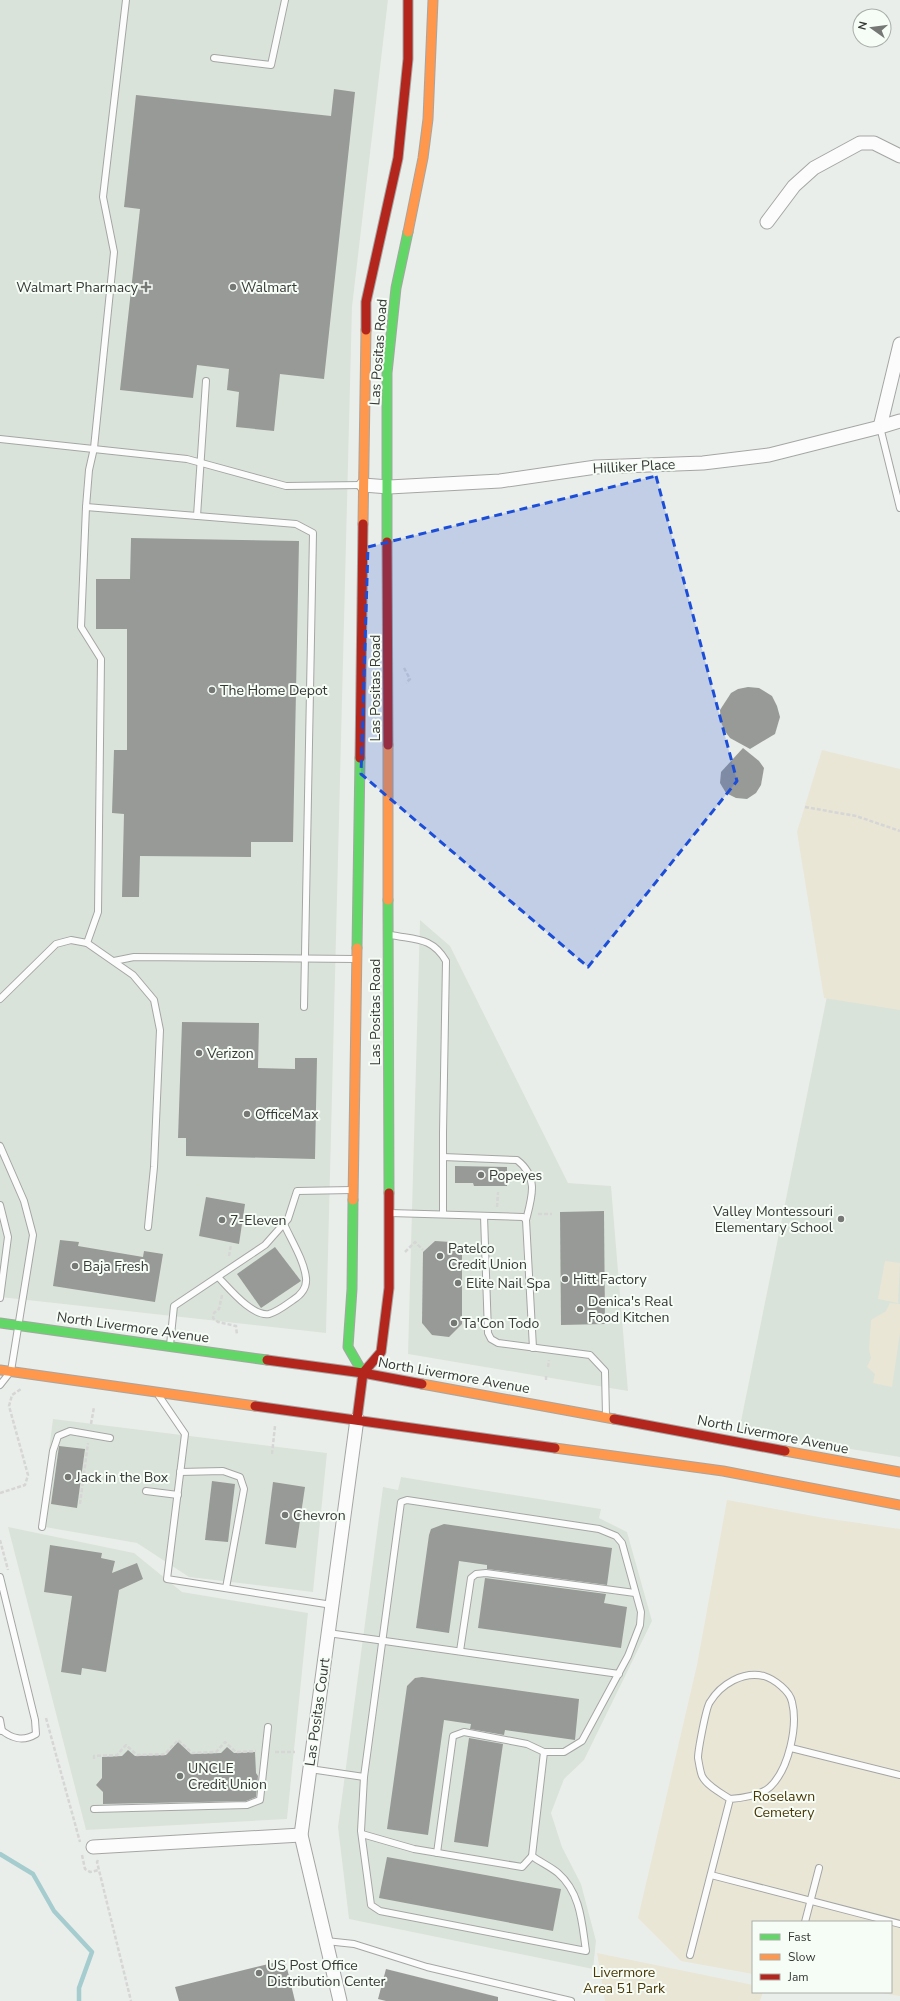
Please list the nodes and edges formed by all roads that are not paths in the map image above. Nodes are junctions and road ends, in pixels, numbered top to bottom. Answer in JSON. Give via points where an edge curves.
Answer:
{"nodes":[{"id":1,"x":126,"y":0,"type":"edge"},
{"id":2,"x":285,"y":0,"type":"edge"},
{"id":3,"x":408,"y":0,"type":"edge"},
{"id":4,"x":433,"y":0,"type":"edge"},
{"id":5,"x":214,"y":58,"type":"dead end"},
{"id":6,"x":900,"y":156,"type":"edge"},
{"id":7,"x":767,"y":222,"type":"dead end"},
{"id":8,"x":900,"y":344,"type":"edge"},
{"id":9,"x":206,"y":381,"type":"dead end"},
{"id":10,"x":900,"y":420,"type":"edge"},
{"id":11,"x":880,"y":427,"type":"junction"},
{"id":12,"x":0,"y":439,"type":"edge"},
{"id":13,"x":94,"y":448,"type":"junction"},
{"id":14,"x":200,"y":463,"type":"junction"},
{"id":15,"x":363,"y":485,"type":"junction"},
{"id":16,"x":389,"y":487,"type":"junction"},
{"id":17,"x":86,"y":507,"type":"junction"},
{"id":18,"x":900,"y":508,"type":"edge"},
{"id":19,"x":197,"y":516,"type":"junction"},
{"id":20,"x":389,"y":935,"type":"junction"},
{"id":21,"x":87,"y":943,"type":"junction"},
{"id":22,"x":305,"y":958,"type":"junction"},
{"id":23,"x":356,"y":959,"type":"junction"},
{"id":24,"x":114,"y":962,"type":"junction"},
{"id":25,"x":0,"y":999,"type":"edge"},
{"id":26,"x":304,"y":1007,"type":"dead end"},
{"id":27,"x":0,"y":1146,"type":"edge"},
{"id":28,"x":443,"y":1157,"type":"junction"},
{"id":29,"x":353,"y":1190,"type":"junction"},
{"id":30,"x":0,"y":1205,"type":"edge"},
{"id":31,"x":389,"y":1213,"type":"junction"},
{"id":32,"x":443,"y":1214,"type":"junction"},
{"id":33,"x":484,"y":1216,"type":"junction"},
{"id":34,"x":526,"y":1220,"type":"junction"},
{"id":35,"x":284,"y":1224,"type":"junction"},
{"id":36,"x":148,"y":1227,"type":"dead end"},
{"id":37,"x":218,"y":1277,"type":"junction"},
{"id":38,"x":0,"y":1298,"type":"edge"},
{"id":39,"x":0,"y":1323,"type":"edge"},
{"id":40,"x":18,"y":1326,"type":"junction"},
{"id":41,"x":170,"y":1346,"type":"junction"},
{"id":42,"x":534,"y":1348,"type":"junction"},
{"id":43,"x":0,"y":1370,"type":"edge"},
{"id":44,"x":11,"y":1372,"type":"junction"},
{"id":45,"x":363,"y":1373,"type":"junction"},
{"id":46,"x":0,"y":1385,"type":"edge"},
{"id":47,"x":157,"y":1393,"type":"junction"},
{"id":48,"x":606,"y":1418,"type":"junction"},
{"id":49,"x":358,"y":1419,"type":"junction"},
{"id":50,"x":110,"y":1438,"type":"dead end"},
{"id":51,"x":180,"y":1472,"type":"junction"},
{"id":52,"x":900,"y":1472,"type":"edge"},
{"id":53,"x":146,"y":1491,"type":"dead end"},
{"id":54,"x":178,"y":1495,"type":"junction"},
{"id":55,"x":900,"y":1505,"type":"edge"},
{"id":56,"x":42,"y":1527,"type":"dead end"},
{"id":57,"x":0,"y":1577,"type":"edge"},
{"id":58,"x":226,"y":1588,"type":"junction"},
{"id":59,"x":636,"y":1593,"type":"junction"},
{"id":60,"x":332,"y":1605,"type":"junction"},
{"id":61,"x":328,"y":1633,"type":"junction"},
{"id":62,"x":382,"y":1640,"type":"junction"},
{"id":63,"x":460,"y":1651,"type":"junction"},
{"id":64,"x":619,"y":1674,"type":"junction"},
{"id":65,"x":0,"y":1720,"type":"edge"},
{"id":66,"x":268,"y":1727,"type":"dead end"},
{"id":67,"x":1,"y":1730,"type":"edge"},
{"id":68,"x":791,"y":1748,"type":"junction"},
{"id":69,"x":544,"y":1752,"type":"junction"},
{"id":70,"x":310,"y":1768,"type":"junction"},
{"id":71,"x":900,"y":1776,"type":"edge"},
{"id":72,"x":364,"y":1777,"type":"junction"},
{"id":73,"x":730,"y":1799,"type":"junction"},
{"id":74,"x":94,"y":1809,"type":"dead end"},
{"id":75,"x":362,"y":1834,"type":"junction"},
{"id":76,"x":301,"y":1835,"type":"junction"},
{"id":77,"x":98,"y":1847,"type":"road end"},
{"id":78,"x":437,"y":1853,"type":"junction"},
{"id":79,"x":532,"y":1856,"type":"junction"},
{"id":80,"x":819,"y":1868,"type":"dead end"},
{"id":81,"x":711,"y":1875,"type":"junction"},
{"id":82,"x":810,"y":1901,"type":"junction"},
{"id":83,"x":805,"y":1921,"type":"edge"},
{"id":84,"x":888,"y":1921,"type":"edge"},
{"id":85,"x":326,"y":1941,"type":"junction"},
{"id":86,"x":690,"y":1954,"type":"dead end"},
{"id":87,"x":340,"y":2001,"type":"edge"},
{"id":88,"x":571,"y":2001,"type":"edge"}],
"edges":[{"from":1,"to":13,"type":"lane","via":[[102,197],[114,252]]},
{"from":2,"to":5,"type":"lane","via":[[271,65]]},
{"from":3,"to":15,"type":"main road","name":"Las Positas Road","via":[[408,59],[398,158],[366,302]]},
{"from":4,"to":16,"type":"main road","name":"Las Positas Road","via":[[428,119],[396,288],[387,373]]},
{"from":6,"to":7,"type":"street","via":[[874,143],[860,143],[814,168],[794,186]]},
{"from":8,"to":11,"type":"street"},
{"from":9,"to":14,"type":"lane"},
{"from":10,"to":11,"type":"street","name":"Hilliker Place"},
{"from":11,"to":16,"type":"street","name":"Hilliker Place","via":[[761,456],[703,463],[596,467],[500,481]]},
{"from":11,"to":18,"type":"lane"},
{"from":12,"to":13,"type":"lane"},
{"from":13,"to":14,"type":"lane","via":[[187,459]]},
{"from":13,"to":17,"type":"lane"},
{"from":14,"to":15,"type":"lane","via":[[286,486]]},
{"from":14,"to":19,"type":"lane"},
{"from":15,"to":16,"type":"street","name":"Hilliker Place"},
{"from":15,"to":23,"type":"main road","name":"Las Positas Road"},
{"from":16,"to":20,"type":"main road","name":"Las Positas Road"},
{"from":17,"to":19,"type":"lane"},
{"from":17,"to":21,"type":"lane","via":[[81,627],[101,659],[98,912]]},
{"from":19,"to":22,"type":"lane","via":[[296,524],[313,533]]},
{"from":20,"to":28,"type":"lane","via":[[430,943],[439,950],[446,961]]},
{"from":20,"to":31,"type":"main road","name":"Las Positas Road"},
{"from":21,"to":24,"type":"lane"},
{"from":21,"to":25,"type":"lane","via":[[71,940],[56,944]]},
{"from":22,"to":23,"type":"lane"},
{"from":22,"to":24,"type":"lane","via":[[134,957]]},
{"from":22,"to":26,"type":"lane"},
{"from":23,"to":29,"type":"main road","name":"Las Positas Road"},
{"from":24,"to":36,"type":"lane","via":[[133,974],[154,1000],[160,1030],[154,1167]]},
{"from":27,"to":40,"type":"lane","via":[[24,1200],[33,1235]]},
{"from":28,"to":32,"type":"lane"},
{"from":28,"to":34,"type":"lane","via":[[517,1160],[526,1167],[534,1191]]},
{"from":29,"to":35,"type":"lane","via":[[297,1192]]},
{"from":29,"to":45,"type":"main road","name":"Las Positas Road","via":[[352,1289],[348,1346]]},
{"from":30,"to":38,"type":"lane","via":[[8,1237]]},
{"from":31,"to":32,"type":"lane"},
{"from":31,"to":45,"type":"main road","name":"Las Positas Road","via":[[389,1288],[381,1352]]},
{"from":32,"to":33,"type":"lane"},
{"from":33,"to":34,"type":"lane","via":[[523,1217]]},
{"from":33,"to":42,"type":"lane","via":[[488,1333],[491,1339],[498,1343]]},
{"from":34,"to":42,"type":"lane"},
{"from":35,"to":37,"type":"lane","via":[[265,1245]]},
{"from":35,"to":37,"type":"lane","via":[[306,1279],[304,1290],[296,1298],[274,1312],[262,1314],[250,1307]]},
{"from":37,"to":41,"type":"lane","via":[[174,1306]]},
{"from":39,"to":40,"type":"main road","name":"North Livermore Avenue"},
{"from":40,"to":41,"type":"main road","name":"North Livermore Avenue"},
{"from":40,"to":44,"type":"lane"},
{"from":41,"to":45,"type":"main road","name":"North Livermore Avenue"},
{"from":42,"to":48,"type":"lane","via":[[590,1355],[602,1366],[605,1371]]},
{"from":43,"to":44,"type":"main road"},
{"from":44,"to":46,"type":"lane"},
{"from":44,"to":47,"type":"main road"},
{"from":45,"to":48,"type":"main road","name":"North Livermore Avenue"},
{"from":45,"to":49,"type":"main road"},
{"from":47,"to":49,"type":"main road"},
{"from":47,"to":51,"type":"lane","via":[[185,1434]]},
{"from":48,"to":52,"type":"main road","name":"North Livermore Avenue"},
{"from":49,"to":55,"type":"main road","via":[[723,1471]]},
{"from":49,"to":60,"type":"street","name":"Las Positas Court"},
{"from":50,"to":56,"type":"lane","via":[[70,1431],[58,1436]]},
{"from":51,"to":54,"type":"lane"},
{"from":51,"to":58,"type":"lane","via":[[222,1471],[240,1477],[244,1489]]},
{"from":53,"to":54,"type":"lane"},
{"from":54,"to":58,"type":"lane","via":[[167,1578]]},
{"from":57,"to":67,"type":"lane","via":[[35,1720],[36,1734],[28,1739],[13,1738]]},
{"from":58,"to":60,"type":"lane"},
{"from":59,"to":62,"type":"lane","via":[[622,1542],[616,1536],[599,1529],[407,1500],[401,1502]]},
{"from":59,"to":63,"type":"lane","via":[[486,1573],[476,1574],[471,1578]]},
{"from":59,"to":64,"type":"lane","via":[[641,1612],[640,1625]]},
{"from":60,"to":61,"type":"street","name":"Las Positas Court"},
{"from":61,"to":62,"type":"lane"},
{"from":61,"to":70,"type":"street","name":"Las Positas Court"},
{"from":62,"to":63,"type":"lane"},
{"from":62,"to":72,"type":"lane"},
{"from":63,"to":64,"type":"lane"},
{"from":64,"to":69,"type":"lane","via":[[582,1741],[564,1752]]},
{"from":65,"to":67,"type":"lane"},
{"from":66,"to":74,"type":"lane","via":[[260,1800],[247,1805]]},
{"from":68,"to":71,"type":"lane"},
{"from":68,"to":73,"type":"lane","via":[[781,1772],[770,1788],[750,1797]]},
{"from":68,"to":73,"type":"lane","via":[[794,1723],[792,1700],[781,1685],[764,1676],[744,1675],[725,1686],[709,1702],[698,1757],[703,1777]]},
{"from":69,"to":78,"type":"lane","via":[[527,1744],[464,1732],[453,1736]]},
{"from":69,"to":79,"type":"lane"},
{"from":70,"to":72,"type":"lane"},
{"from":70,"to":76,"type":"street","name":"Las Positas Court"},
{"from":72,"to":75,"type":"lane"},
{"from":73,"to":81,"type":"lane"},
{"from":75,"to":78,"type":"lane"},
{"from":75,"to":79,"type":"lane","via":[[371,1905],[380,1911],[586,1951],[581,1913],[572,1891],[559,1873]]},
{"from":76,"to":77,"type":"street"},
{"from":76,"to":85,"type":"street","name":"Las Positas Court"},
{"from":78,"to":79,"type":"lane","via":[[522,1867]]},
{"from":80,"to":82,"type":"lane"},
{"from":81,"to":82,"type":"lane"},
{"from":81,"to":86,"type":"lane"},
{"from":82,"to":83,"type":"lane"},
{"from":82,"to":84,"type":"lane"},
{"from":85,"to":87,"type":"street","name":"Las Positas Court"},
{"from":85,"to":88,"type":"lane","via":[[354,1944],[427,1967]]}]}
